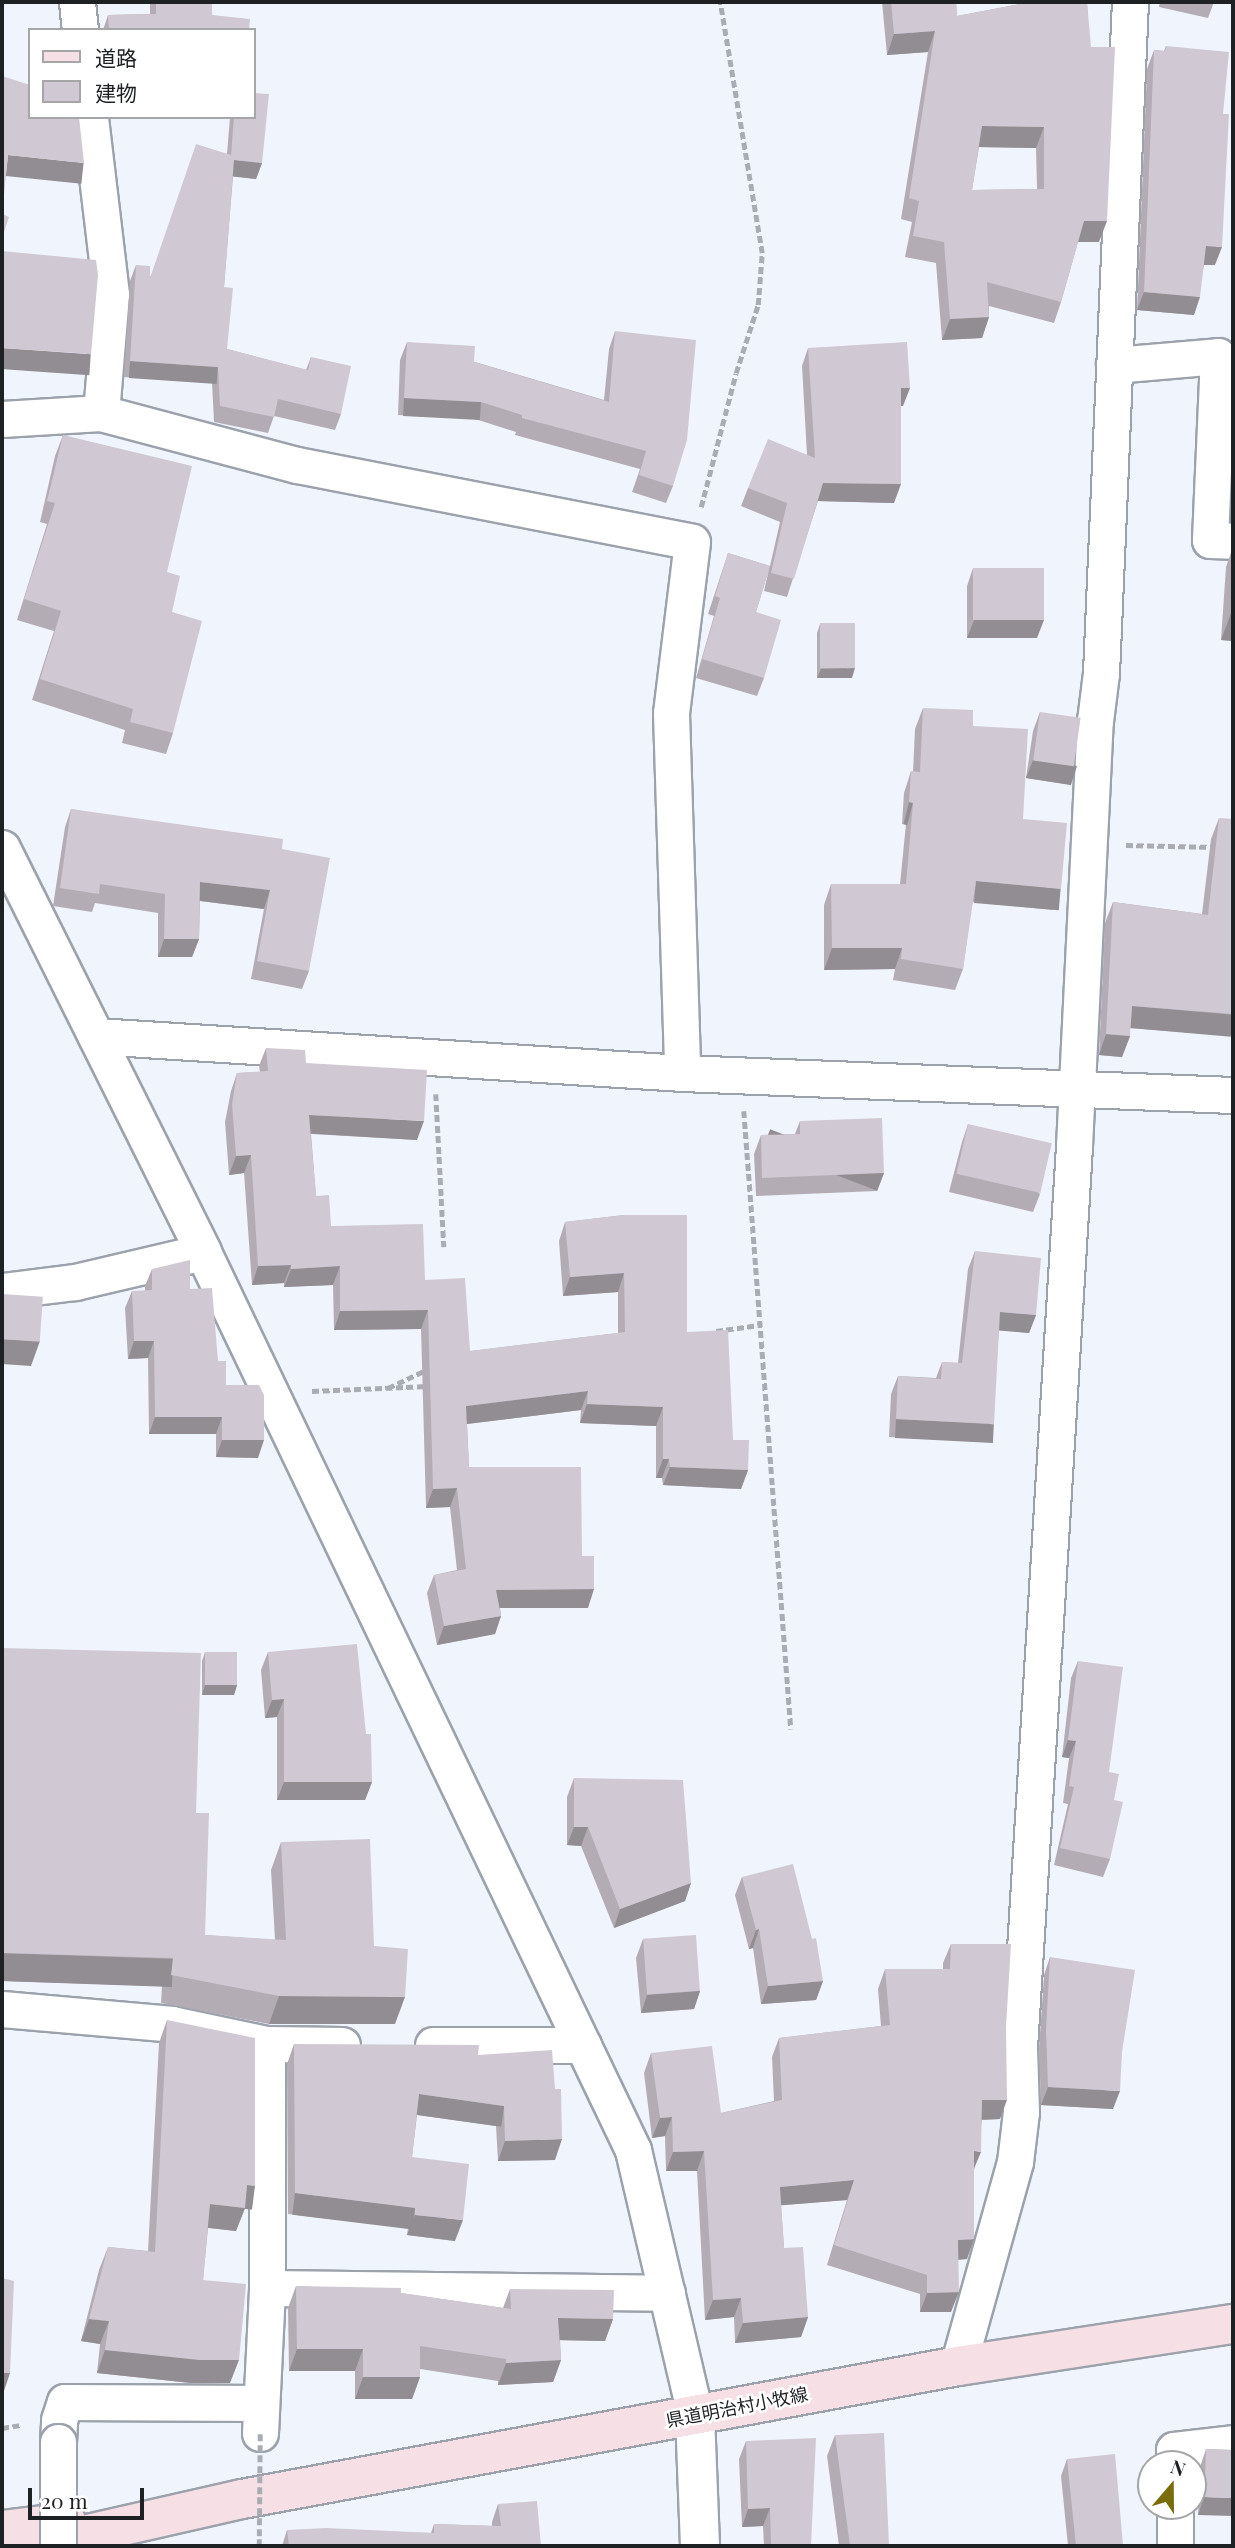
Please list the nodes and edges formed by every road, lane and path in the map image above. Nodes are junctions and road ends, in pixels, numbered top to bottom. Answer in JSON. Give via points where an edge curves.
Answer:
{"nodes":[{"id":1,"x":77,"y":2,"type":"edge"},
{"id":2,"x":720,"y":2,"type":"edge"},
{"id":3,"x":1130,"y":2,"type":"edge"},
{"id":4,"x":80,"y":28,"type":"edge"},
{"id":5,"x":90,"y":119,"type":"edge"},
{"id":6,"x":1114,"y":365,"type":"junction"},
{"id":7,"x":101,"y":413,"type":"junction"},
{"id":8,"x":2,"y":419,"type":"edge"},
{"id":9,"x":1233,"y":541,"type":"edge"},
{"id":10,"x":692,"y":542,"type":"junction"},
{"id":11,"x":2,"y":848,"type":"edge"},
{"id":12,"x":96,"y":1036,"type":"junction"},
{"id":13,"x":434,"y":1057,"type":"junction"},
{"id":14,"x":682,"y":1073,"type":"junction"},
{"id":15,"x":741,"y":1075,"type":"junction"},
{"id":16,"x":1076,"y":1088,"type":"junction"},
{"id":17,"x":1233,"y":1095,"type":"edge"},
{"id":18,"x":444,"y":1247,"type":"dead end"},
{"id":19,"x":203,"y":1252,"type":"junction"},
{"id":20,"x":2,"y":1292,"type":"edge"},
{"id":21,"x":760,"y":1325,"type":"junction"},
{"id":22,"x":707,"y":1332,"type":"edge"},
{"id":23,"x":436,"y":1369,"type":"edge"},
{"id":24,"x":444,"y":1386,"type":"edge"},
{"id":25,"x":388,"y":1388,"type":"junction"},
{"id":26,"x":270,"y":1393,"type":"junction"},
{"id":27,"x":791,"y":1729,"type":"dead end"},
{"id":28,"x":2,"y":2009,"type":"edge"},
{"id":29,"x":267,"y":2044,"type":"junction"},
{"id":30,"x":583,"y":2045,"type":"junction"},
{"id":31,"x":267,"y":2288,"type":"junction"},
{"id":32,"x":667,"y":2293,"type":"junction"},
{"id":33,"x":1233,"y":2324,"type":"edge"},
{"id":34,"x":958,"y":2366,"type":"junction"},
{"id":35,"x":695,"y":2415,"type":"junction"},
{"id":36,"x":260,"y":2418,"type":"junction"},
{"id":37,"x":1233,"y":2443,"type":"edge"},
{"id":38,"x":1174,"y":2450,"type":"edge"},
{"id":39,"x":243,"y":2499,"type":"junction"},
{"id":40,"x":1175,"y":2520,"type":"edge"},
{"id":41,"x":2,"y":2530,"type":"edge"},
{"id":42,"x":35,"y":2546,"type":"edge"},
{"id":43,"x":58,"y":2546,"type":"edge"},
{"id":44,"x":260,"y":2546,"type":"edge"},
{"id":45,"x":700,"y":2546,"type":"edge"},
{"id":46,"x":1175,"y":2546,"type":"edge"}],
"edges":[{"from":1,"to":4,"type":"street"},
{"from":2,"to":10,"type":"path","via":[[762,253],[758,305]]},
{"from":3,"to":6,"type":"street"},
{"from":5,"to":7,"type":"street","via":[[111,294]]},
{"from":6,"to":9,"type":"street","via":[[1218,356],[1210,540]]},
{"from":6,"to":16,"type":"street"},
{"from":7,"to":8,"type":"street"},
{"from":7,"to":10,"type":"street","via":[[297,465]]},
{"from":10,"to":14,"type":"street","via":[[671,713]]},
{"from":11,"to":12,"type":"street"},
{"from":12,"to":13,"type":"street"},
{"from":12,"to":19,"type":"street"},
{"from":13,"to":14,"type":"street"},
{"from":13,"to":18,"type":"path"},
{"from":14,"to":15,"type":"street"},
{"from":15,"to":16,"type":"street"},
{"from":15,"to":21,"type":"path"},
{"from":16,"to":17,"type":"street"},
{"from":16,"to":34,"type":"street","via":[[1020,2048],[1021,2112],[1015,2162]]},
{"from":19,"to":20,"type":"street","via":[[75,1282]]},
{"from":19,"to":26,"type":"street"},
{"from":21,"to":22,"type":"path"},
{"from":21,"to":27,"type":"path"},
{"from":23,"to":25,"type":"path"},
{"from":24,"to":25,"type":"path"},
{"from":25,"to":26,"type":"path"},
{"from":26,"to":30,"type":"street"},
{"from":28,"to":29,"type":"street","via":[[172,2024]]},
{"from":29,"to":30,"type":"street"},
{"from":29,"to":31,"type":"street"},
{"from":30,"to":32,"type":"street","via":[[633,2150]]},
{"from":31,"to":32,"type":"street"},
{"from":31,"to":36,"type":"street"},
{"from":32,"to":35,"type":"street"},
{"from":33,"to":34,"type":"main road","name":"県道明治村小牧線"},
{"from":34,"to":35,"type":"main road","name":"県道明治村小牧線"},
{"from":35,"to":39,"type":"main road","name":"県道明治村小牧線"},
{"from":35,"to":45,"type":"street"},
{"from":36,"to":43,"type":"street","bridge":true,"via":[[65,2402],[59,2420]]},
{"from":36,"to":44,"type":"path","bridge":true},
{"from":37,"to":38,"type":"street"},
{"from":39,"to":41,"type":"main road","name":"県道明治村小牧線"},
{"from":39,"to":42,"type":"main road","name":"県道明治村小牧線"},
{"from":40,"to":46,"type":"street"}]}
